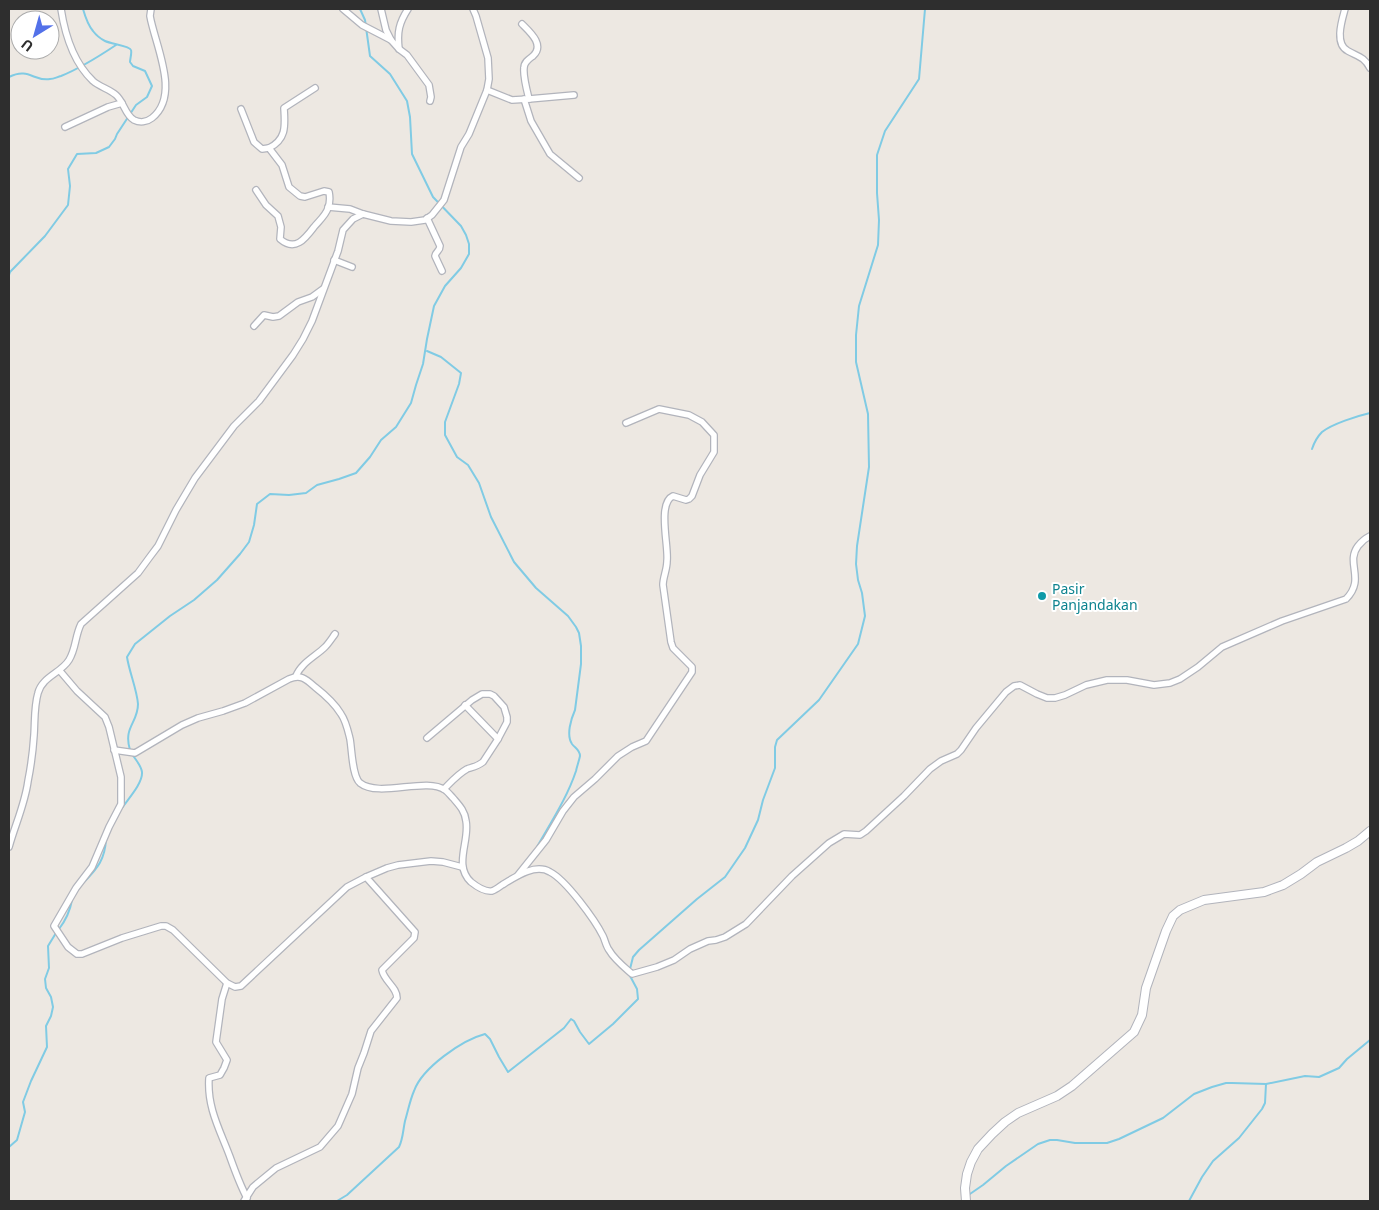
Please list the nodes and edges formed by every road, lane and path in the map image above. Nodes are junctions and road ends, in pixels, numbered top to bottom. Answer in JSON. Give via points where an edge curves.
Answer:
{"nodes":[{"id":1,"x":61,"y":9,"type":"edge"},
{"id":2,"x":151,"y":9,"type":"edge"},
{"id":3,"x":343,"y":9,"type":"edge"},
{"id":4,"x":381,"y":9,"type":"edge"},
{"id":5,"x":408,"y":9,"type":"edge"},
{"id":6,"x":1345,"y":9,"type":"edge"},
{"id":7,"x":475,"y":11,"type":"edge"},
{"id":8,"x":522,"y":24,"type":"dead end"},
{"id":9,"x":391,"y":40,"type":"junction"},
{"id":10,"x":399,"y":49,"type":"junction"},
{"id":11,"x":1370,"y":68,"type":"edge"},
{"id":12,"x":315,"y":88,"type":"dead end"},
{"id":13,"x":487,"y":90,"type":"junction"},
{"id":14,"x":574,"y":96,"type":"dead end"},
{"id":15,"x":527,"y":99,"type":"junction"},
{"id":16,"x":430,"y":101,"type":"dead end"},
{"id":17,"x":122,"y":103,"type":"junction"},
{"id":18,"x":241,"y":109,"type":"dead end"},
{"id":19,"x":65,"y":127,"type":"dead end"},
{"id":20,"x":269,"y":148,"type":"junction"},
{"id":21,"x":579,"y":178,"type":"dead end"},
{"id":22,"x":256,"y":190,"type":"dead end"},
{"id":23,"x":328,"y":207,"type":"junction"},
{"id":24,"x":364,"y":214,"type":"junction"},
{"id":25,"x":427,"y":218,"type":"junction"},
{"id":26,"x":334,"y":260,"type":"junction"},
{"id":27,"x":352,"y":267,"type":"dead end"},
{"id":28,"x":442,"y":271,"type":"dead end"},
{"id":29,"x":323,"y":289,"type":"junction"},
{"id":30,"x":254,"y":326,"type":"dead end"},
{"id":31,"x":626,"y":423,"type":"dead end"},
{"id":32,"x":1370,"y":536,"type":"edge"},
{"id":33,"x":335,"y":634,"type":"dead end"},
{"id":34,"x":60,"y":671,"type":"junction"},
{"id":35,"x":296,"y":676,"type":"junction"},
{"id":36,"x":465,"y":706,"type":"junction"},
{"id":37,"x":427,"y":738,"type":"dead end"},
{"id":38,"x":498,"y":740,"type":"junction"},
{"id":39,"x":114,"y":750,"type":"junction"},
{"id":40,"x":444,"y":789,"type":"junction"},
{"id":41,"x":1370,"y":831,"type":"edge"},
{"id":42,"x":9,"y":847,"type":"edge"},
{"id":43,"x":462,"y":867,"type":"junction"},
{"id":44,"x":518,"y":875,"type":"junction"},
{"id":45,"x":366,"y":877,"type":"junction"},
{"id":46,"x":227,"y":982,"type":"junction"},
{"id":47,"x":246,"y":1200,"type":"edge"},
{"id":48,"x":966,"y":1201,"type":"edge"}],
"edges":[{"from":1,"to":17,"type":"street","via":[[75,58],[95,82],[118,96]]},
{"from":2,"to":17,"type":"street","via":[[152,28],[163,63],[165,94],[157,113],[146,122],[135,120]]},
{"from":3,"to":9,"type":"street","via":[[371,31]]},
{"from":4,"to":9,"type":"street"},
{"from":5,"to":10,"type":"street","via":[[399,25]]},
{"from":6,"to":11,"type":"street","via":[[1341,43],[1344,49],[1363,58]]},
{"from":7,"to":13,"type":"street","via":[[488,58]]},
{"from":8,"to":15,"type":"street","via":[[536,39],[538,50],[524,68]]},
{"from":9,"to":10,"type":"street"},
{"from":10,"to":16,"type":"street","via":[[429,85]]},
{"from":12,"to":20,"type":"street","via":[[284,108],[284,133]]},
{"from":13,"to":15,"type":"street","via":[[512,100]]},
{"from":13,"to":25,"type":"street","via":[[461,147],[444,200]]},
{"from":14,"to":15,"type":"street"},
{"from":15,"to":21,"type":"street","via":[[535,130],[550,154]]},
{"from":17,"to":19,"type":"street"},
{"from":18,"to":20,"type":"street","via":[[254,142],[259,148]]},
{"from":20,"to":23,"type":"street","via":[[282,165],[291,189],[303,197],[327,191]]},
{"from":22,"to":23,"type":"street","via":[[266,206],[278,216],[280,239],[285,243],[294,244],[307,237]]},
{"from":23,"to":24,"type":"street"},
{"from":24,"to":25,"type":"street","via":[[391,221],[411,222]]},
{"from":24,"to":26,"type":"street","via":[[353,219],[343,230]]},
{"from":25,"to":28,"type":"street","via":[[440,246],[435,256]]},
{"from":26,"to":27,"type":"street"},
{"from":26,"to":29,"type":"street"},
{"from":29,"to":30,"type":"street","via":[[279,316],[264,315]]},
{"from":29,"to":34,"type":"street","via":[[312,321],[293,355],[195,478],[158,546],[138,573],[81,624],[69,661]]},
{"from":31,"to":44,"type":"street","via":[[659,409],[689,415],[714,434],[714,452],[692,496],[686,500],[669,498],[664,523],[668,561],[663,585],[671,642],[692,667],[692,672],[646,741],[618,756],[574,797]]},
{"from":32,"to":44,"type":"street","via":[[1355,552],[1356,579],[1346,599],[1282,621],[1222,647],[1180,679],[1154,685],[1107,680],[1055,698],[1042,696],[1020,685],[1014,686],[957,754],[930,769],[866,831],[860,835],[844,834],[829,843],[737,930],[694,946],[657,967],[632,974],[625,968],[609,951],[587,912],[550,871],[533,870]]},
{"from":33,"to":35,"type":"street"},
{"from":34,"to":39,"type":"street","via":[[105,717]]},
{"from":34,"to":42,"type":"street","via":[[44,682],[38,691],[28,783]]},
{"from":35,"to":39,"type":"street","via":[[245,702],[182,725],[135,753]]},
{"from":35,"to":40,"type":"street","via":[[318,689],[342,715],[350,740],[354,774],[360,783],[378,788],[428,786]]},
{"from":36,"to":37,"type":"street"},
{"from":36,"to":38,"type":"street"},
{"from":36,"to":38,"type":"street","via":[[482,694],[494,696],[504,707],[507,717]]},
{"from":38,"to":40,"type":"street","via":[[481,764],[465,771]]},
{"from":39,"to":46,"type":"street","via":[[121,777],[121,804],[95,862],[54,926],[68,947],[77,954],[166,926]]},
{"from":40,"to":43,"type":"street","via":[[464,812],[467,823]]},
{"from":41,"to":48,"type":"street","via":[[1283,884],[1264,892],[1204,900],[1176,913],[1169,922],[1134,1032],[1072,1086],[1018,1114],[992,1134],[971,1162],[965,1188]]},
{"from":43,"to":44,"type":"street","via":[[470,881],[486,890],[493,891]]},
{"from":43,"to":45,"type":"street","via":[[431,861],[398,865]]},
{"from":45,"to":46,"type":"street","via":[[347,887],[241,986],[234,987]]},
{"from":45,"to":47,"type":"street","via":[[415,932],[414,938],[382,970],[396,992],[396,998],[371,1031],[352,1094],[338,1126],[320,1147],[276,1168],[253,1187]]},
{"from":46,"to":47,"type":"street","via":[[216,1042],[227,1060],[220,1076],[209,1078],[208,1092],[212,1111]]}]}
